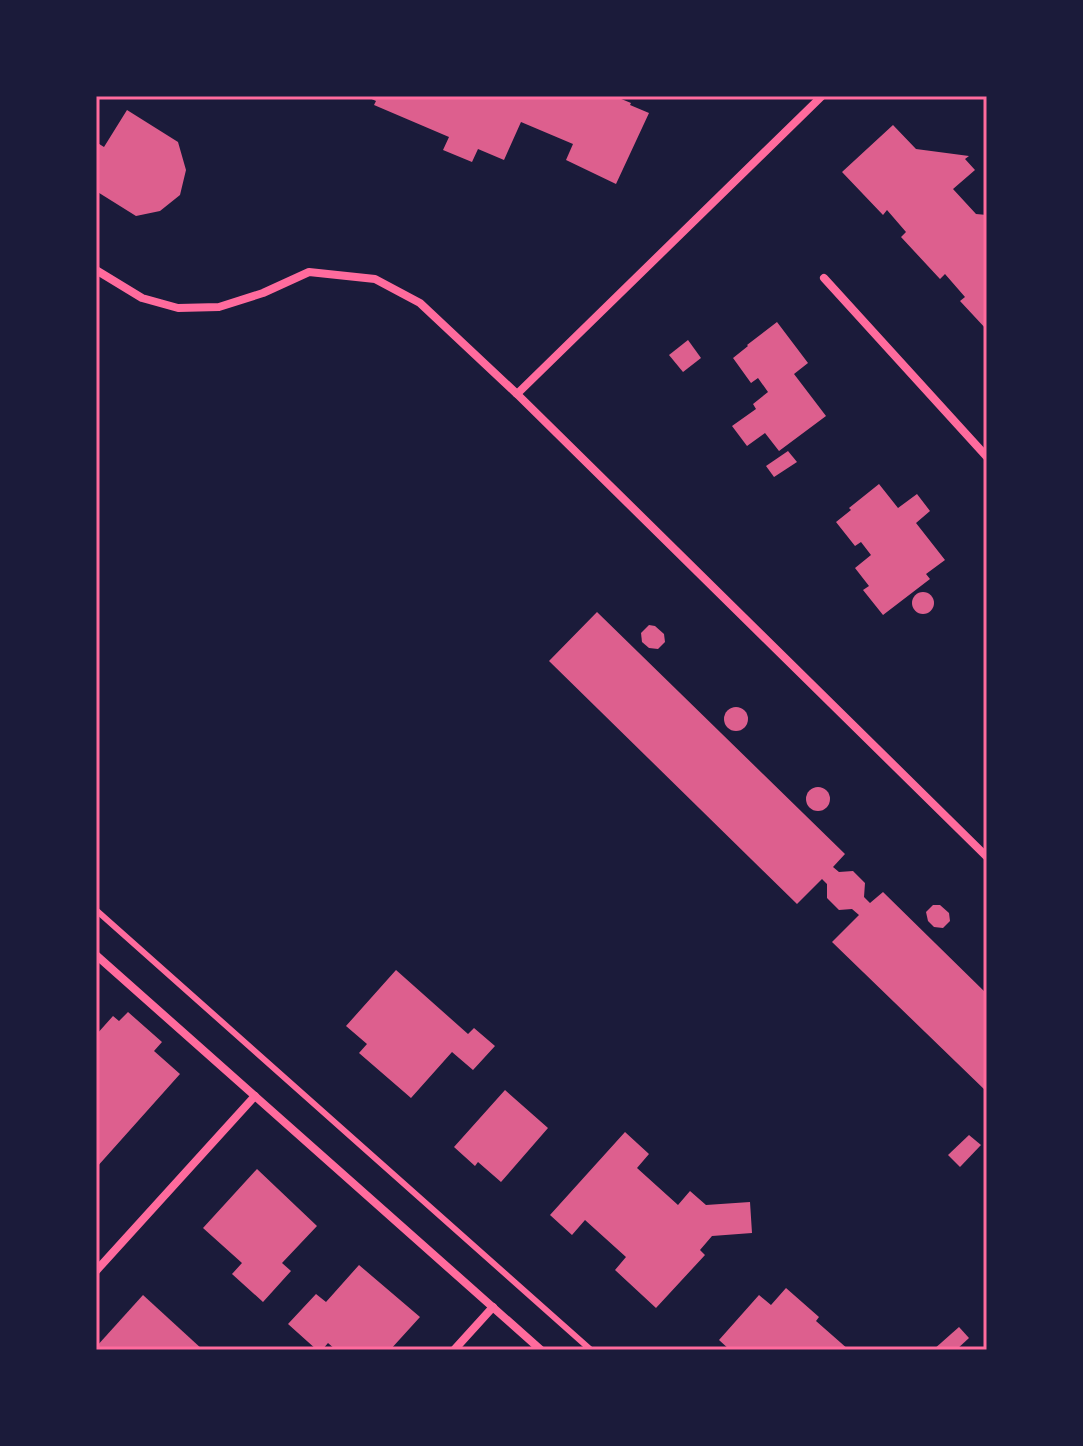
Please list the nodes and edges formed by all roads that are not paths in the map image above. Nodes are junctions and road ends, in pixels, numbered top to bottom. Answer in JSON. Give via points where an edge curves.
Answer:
{"nodes":[{"id":1,"x":822,"y":96,"type":"edge"},
{"id":2,"x":96,"y":270,"type":"edge"},
{"id":3,"x":824,"y":278,"type":"dead end"},
{"id":4,"x":517,"y":394,"type":"junction"},
{"id":5,"x":987,"y":457,"type":"edge"},
{"id":6,"x":987,"y":857,"type":"edge"},
{"id":7,"x":96,"y":910,"type":"edge"},
{"id":8,"x":96,"y":955,"type":"edge"},
{"id":9,"x":255,"y":1096,"type":"junction"},
{"id":10,"x":96,"y":1271,"type":"edge"},
{"id":11,"x":493,"y":1307,"type":"junction"},
{"id":12,"x":454,"y":1350,"type":"edge"},
{"id":13,"x":541,"y":1350,"type":"edge"},
{"id":14,"x":591,"y":1350,"type":"edge"}],
"edges":[{"from":1,"to":4,"type":"street"},
{"from":2,"to":4,"type":"street","via":[[142,298],[178,308],[219,307],[309,272],[375,279],[420,303]]},
{"from":3,"to":5,"type":"street"},
{"from":4,"to":6,"type":"street"},
{"from":7,"to":14,"type":"lane"},
{"from":8,"to":9,"type":"street"},
{"from":9,"to":10,"type":"street"},
{"from":9,"to":11,"type":"street"},
{"from":11,"to":12,"type":"street"},
{"from":11,"to":13,"type":"street"}]}
